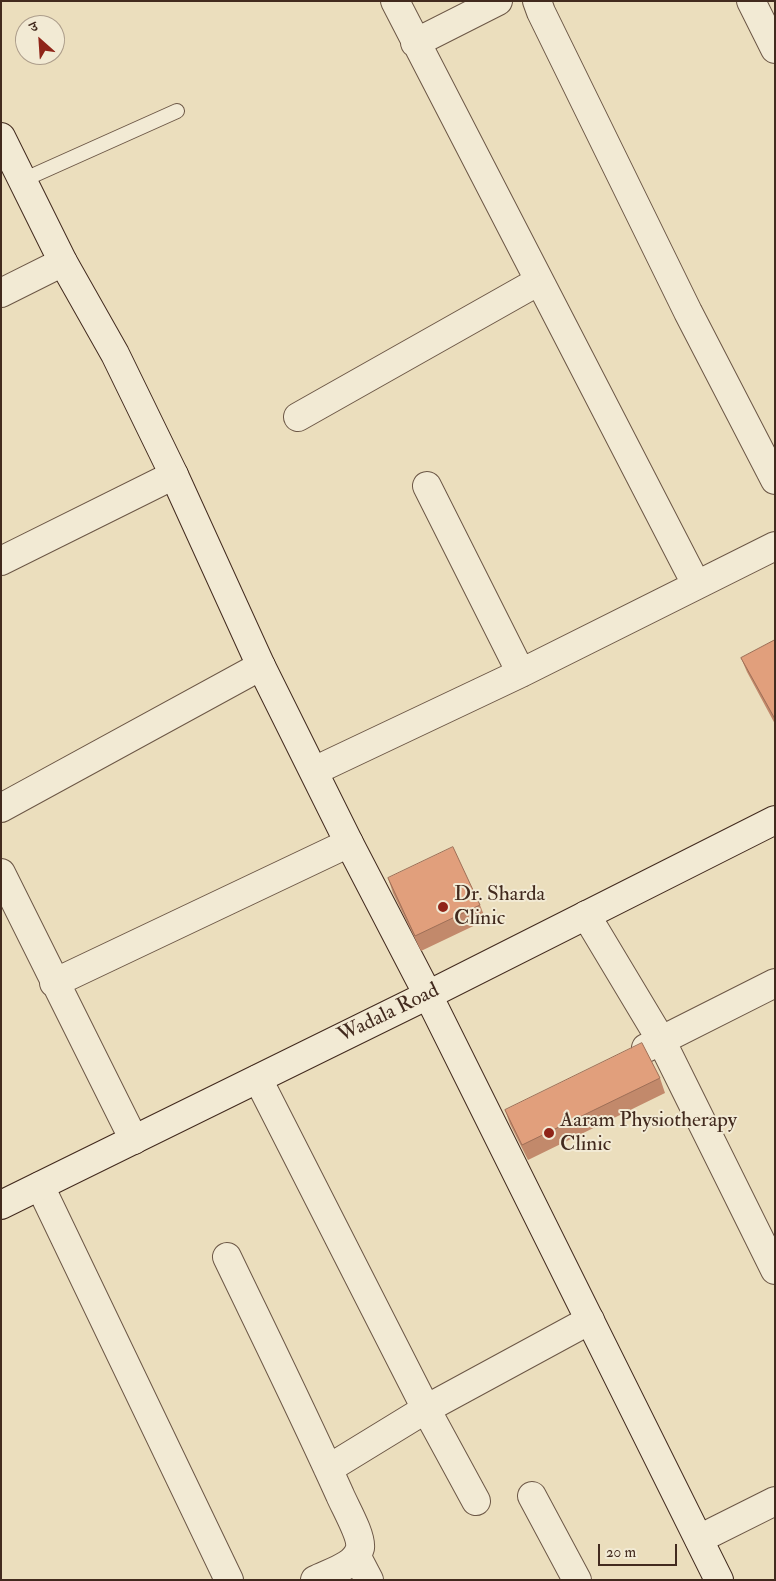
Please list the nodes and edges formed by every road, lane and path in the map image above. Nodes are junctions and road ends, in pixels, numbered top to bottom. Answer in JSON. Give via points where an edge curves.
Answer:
{"nodes":[{"id":1,"x":395,"y":1,"type":"edge"},
{"id":2,"x":498,"y":1,"type":"edge"},
{"id":3,"x":751,"y":1,"type":"edge"},
{"id":4,"x":546,"y":5,"type":"edge"},
{"id":5,"x":415,"y":43,"type":"junction"},
{"id":6,"x":775,"y":49,"type":"edge"},
{"id":7,"x":177,"y":111,"type":"dead end"},
{"id":8,"x":1,"y":137,"type":"edge"},
{"id":9,"x":23,"y":180,"type":"junction"},
{"id":10,"x":64,"y":262,"type":"junction"},
{"id":11,"x":539,"y":281,"type":"junction"},
{"id":12,"x":1,"y":293,"type":"edge"},
{"id":13,"x":298,"y":417,"type":"dead end"},
{"id":14,"x":174,"y":474,"type":"junction"},
{"id":15,"x":775,"y":480,"type":"edge"},
{"id":16,"x":427,"y":486,"type":"dead end"},
{"id":17,"x":775,"y":546,"type":"edge"},
{"id":18,"x":1,"y":561,"type":"edge"},
{"id":19,"x":696,"y":584,"type":"junction"},
{"id":20,"x":261,"y":666,"type":"junction"},
{"id":21,"x":521,"y":673,"type":"junction"},
{"id":22,"x":314,"y":771,"type":"junction"},
{"id":23,"x":1,"y":808,"type":"edge"},
{"id":24,"x":775,"y":820,"type":"edge"},
{"id":25,"x":349,"y":844,"type":"junction"},
{"id":26,"x":1,"y":873,"type":"edge"},
{"id":27,"x":586,"y":915,"type":"junction"},
{"id":28,"x":54,"y":983,"type":"junction"},
{"id":29,"x":775,"y":983,"type":"edge"},
{"id":30,"x":428,"y":995,"type":"junction"},
{"id":31,"x":662,"y":1040,"type":"junction"},
{"id":32,"x":626,"y":1058,"type":"edge"},
{"id":33,"x":258,"y":1079,"type":"junction"},
{"id":34,"x":134,"y":1140,"type":"junction"},
{"id":35,"x":40,"y":1186,"type":"junction"},
{"id":36,"x":1,"y":1205,"type":"edge"},
{"id":37,"x":227,"y":1257,"type":"dead end"},
{"id":38,"x":775,"y":1270,"type":"edge"},
{"id":39,"x":590,"y":1320,"type":"junction"},
{"id":40,"x":426,"y":1409,"type":"junction"},
{"id":41,"x":328,"y":1469,"type":"junction"},
{"id":42,"x":532,"y":1496,"type":"dead end"},
{"id":43,"x":476,"y":1501,"type":"dead end"},
{"id":44,"x":775,"y":1501,"type":"edge"},
{"id":45,"x":699,"y":1539,"type":"junction"},
{"id":46,"x":363,"y":1568,"type":"edge"},
{"id":47,"x":228,"y":1580,"type":"edge"},
{"id":48,"x":315,"y":1580,"type":"edge"},
{"id":49,"x":577,"y":1580,"type":"edge"},
{"id":50,"x":719,"y":1580,"type":"edge"}],
"edges":[{"from":1,"to":5,"type":"street"},
{"from":2,"to":5,"type":"street"},
{"from":3,"to":6,"type":"street"},
{"from":4,"to":15,"type":"street","via":[[688,312]]},
{"from":5,"to":11,"type":"street"},
{"from":7,"to":9,"type":"lane"},
{"from":8,"to":9,"type":"street"},
{"from":9,"to":10,"type":"street"},
{"from":10,"to":12,"type":"street"},
{"from":10,"to":14,"type":"street","via":[[115,354]]},
{"from":11,"to":13,"type":"street"},
{"from":11,"to":19,"type":"street"},
{"from":14,"to":18,"type":"street"},
{"from":14,"to":20,"type":"street"},
{"from":16,"to":21,"type":"street"},
{"from":17,"to":19,"type":"street"},
{"from":19,"to":21,"type":"street"},
{"from":20,"to":22,"type":"street"},
{"from":20,"to":23,"type":"street"},
{"from":21,"to":22,"type":"street"},
{"from":22,"to":25,"type":"street"},
{"from":24,"to":27,"type":"street","name":"Wadala Road"},
{"from":25,"to":28,"type":"street"},
{"from":25,"to":30,"type":"street"},
{"from":26,"to":28,"type":"street"},
{"from":27,"to":30,"type":"street","name":"Wadala Road"},
{"from":27,"to":31,"type":"street"},
{"from":28,"to":34,"type":"street"},
{"from":29,"to":31,"type":"street"},
{"from":30,"to":33,"type":"street","name":"Wadala Road"},
{"from":30,"to":39,"type":"street","via":[[502,1120]]},
{"from":31,"to":32,"type":"street"},
{"from":31,"to":38,"type":"street"},
{"from":33,"to":34,"type":"street","name":"Wadala Road"},
{"from":33,"to":40,"type":"street"},
{"from":34,"to":35,"type":"street","name":"Wadala Road"},
{"from":35,"to":36,"type":"street","name":"Wadala Road"},
{"from":35,"to":47,"type":"street"},
{"from":37,"to":41,"type":"street"},
{"from":39,"to":40,"type":"street"},
{"from":39,"to":45,"type":"street"},
{"from":40,"to":41,"type":"street"},
{"from":40,"to":43,"type":"street"},
{"from":41,"to":46,"type":"street","via":[[357,1532]]},
{"from":42,"to":49,"type":"street"},
{"from":44,"to":45,"type":"street"},
{"from":45,"to":50,"type":"street"},
{"from":46,"to":48,"type":"street","via":[[349,1563]]}]}
